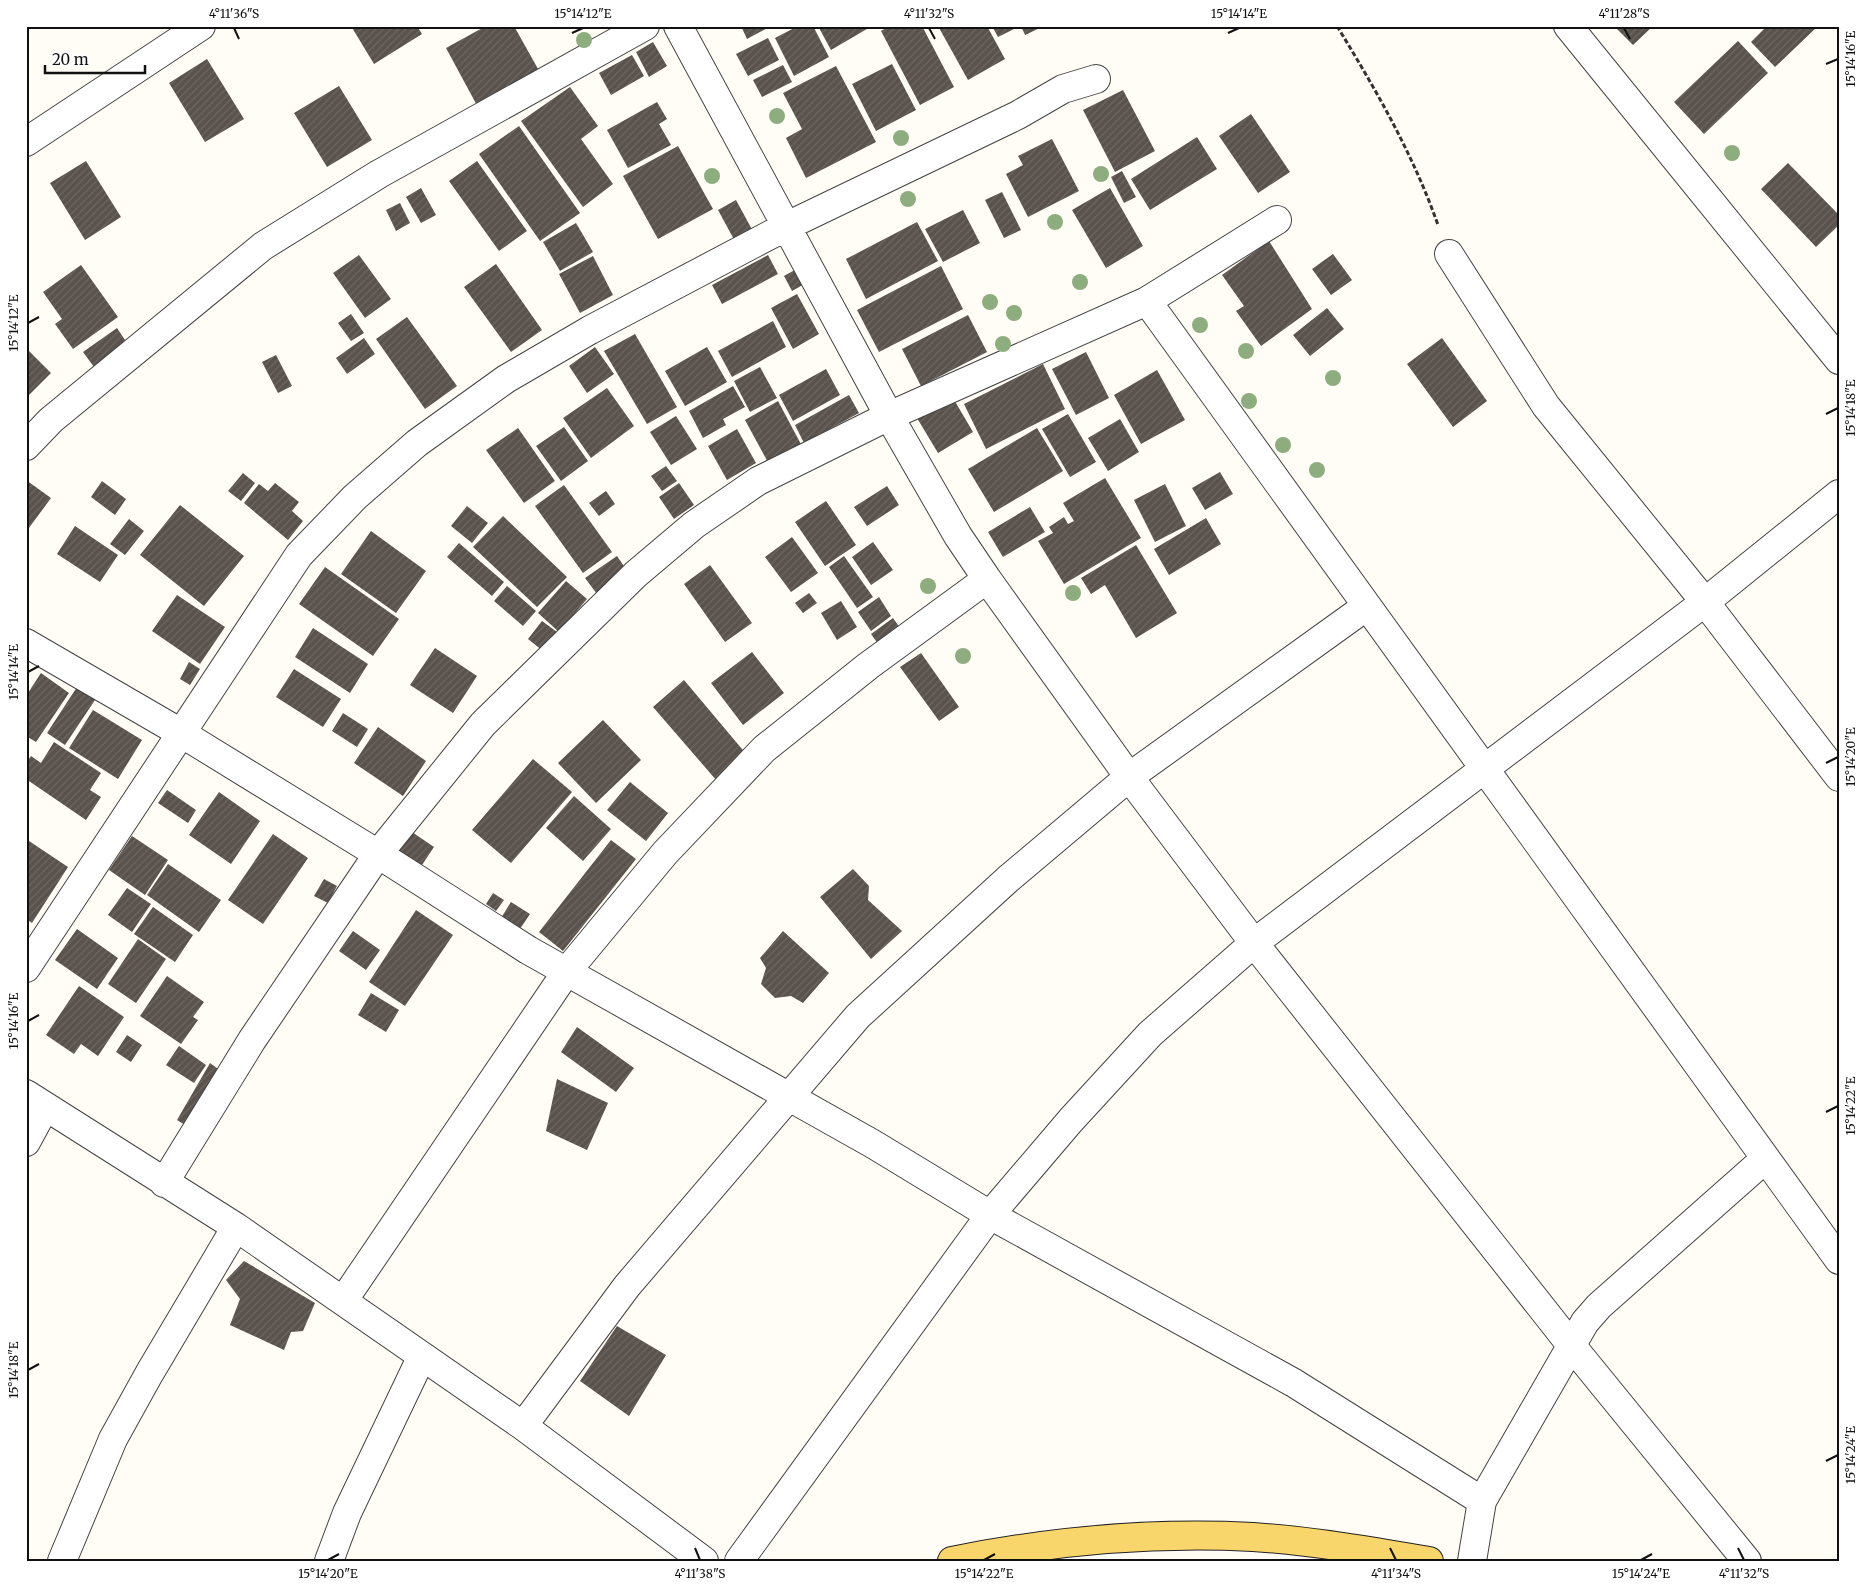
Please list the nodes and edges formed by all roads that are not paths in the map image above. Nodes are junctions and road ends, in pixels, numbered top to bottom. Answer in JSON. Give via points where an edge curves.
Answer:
{"nodes":[{"id":1,"x":201,"y":26,"type":"edge"},
{"id":2,"x":645,"y":26,"type":"edge"},
{"id":3,"x":678,"y":26,"type":"edge"},
{"id":4,"x":1568,"y":26,"type":"edge"},
{"id":5,"x":1096,"y":80,"type":"dead end"},
{"id":6,"x":26,"y":142,"type":"edge"},
{"id":7,"x":1277,"y":220,"type":"dead end"},
{"id":8,"x":787,"y":226,"type":"junction"},
{"id":9,"x":1449,"y":254,"type":"road end"},
{"id":10,"x":1147,"y":301,"type":"junction"},
{"id":11,"x":1839,"y":360,"type":"edge"},
{"id":12,"x":889,"y":416,"type":"junction"},
{"id":13,"x":26,"y":446,"type":"edge"},
{"id":14,"x":1839,"y":494,"type":"edge"},
{"id":15,"x":988,"y":578,"type":"junction"},
{"id":16,"x":1705,"y":602,"type":"junction"},
{"id":17,"x":1366,"y":606,"type":"junction"},
{"id":18,"x":26,"y":643,"type":"edge"},
{"id":19,"x":182,"y":733,"type":"junction"},
{"id":20,"x":1483,"y":769,"type":"junction"},
{"id":21,"x":1839,"y":776,"type":"edge"},
{"id":22,"x":1129,"y":777,"type":"junction"},
{"id":23,"x":378,"y":854,"type":"junction"},
{"id":24,"x":1254,"y":943,"type":"junction"},
{"id":25,"x":26,"y":968,"type":"edge"},
{"id":26,"x":567,"y":971,"type":"junction"},
{"id":27,"x":788,"y":1097,"type":"junction"},
{"id":28,"x":36,"y":1100,"type":"edge"},
{"id":29,"x":26,"y":1142,"type":"edge"},
{"id":30,"x":1766,"y":1159,"type":"junction"},
{"id":31,"x":164,"y":1183,"type":"junction"},
{"id":32,"x":990,"y":1215,"type":"junction"},
{"id":33,"x":236,"y":1227,"type":"junction"},
{"id":34,"x":1839,"y":1260,"type":"edge"},
{"id":35,"x":343,"y":1301,"type":"junction"},
{"id":36,"x":1571,"y":1345,"type":"junction"},
{"id":37,"x":422,"y":1356,"type":"junction"},
{"id":38,"x":523,"y":1426,"type":"junction"},
{"id":39,"x":1482,"y":1501,"type":"junction"},
{"id":40,"x":62,"y":1561,"type":"edge"},
{"id":41,"x":329,"y":1561,"type":"edge"},
{"id":42,"x":704,"y":1561,"type":"edge"},
{"id":43,"x":740,"y":1561,"type":"edge"},
{"id":44,"x":952,"y":1561,"type":"edge"},
{"id":45,"x":1429,"y":1561,"type":"edge"},
{"id":46,"x":1472,"y":1561,"type":"edge"},
{"id":47,"x":1747,"y":1561,"type":"edge"}],
"edges":[{"from":1,"to":6,"type":"street"},
{"from":2,"to":13,"type":"street","via":[[379,174],[264,246],[51,420]]},
{"from":3,"to":8,"type":"street"},
{"from":4,"to":11,"type":"street"},
{"from":5,"to":8,"type":"street","via":[[1064,89],[1018,115]]},
{"from":7,"to":10,"type":"street"},
{"from":8,"to":12,"type":"street"},
{"from":8,"to":19,"type":"street","via":[[506,378],[417,443],[355,497],[300,555]]},
{"from":9,"to":16,"type":"street","via":[[1546,406]]},
{"from":10,"to":12,"type":"street"},
{"from":10,"to":17,"type":"street"},
{"from":12,"to":15,"type":"street","via":[[958,536]]},
{"from":12,"to":23,"type":"street","via":[[758,481],[694,525],[650,562],[483,724]]},
{"from":14,"to":16,"type":"street"},
{"from":15,"to":22,"type":"street"},
{"from":15,"to":26,"type":"street","via":[[868,666],[764,749],[665,853]]},
{"from":16,"to":20,"type":"street"},
{"from":16,"to":21,"type":"street"},
{"from":17,"to":20,"type":"street"},
{"from":17,"to":22,"type":"street"},
{"from":18,"to":19,"type":"street"},
{"from":19,"to":23,"type":"street"},
{"from":19,"to":25,"type":"street"},
{"from":20,"to":24,"type":"street"},
{"from":20,"to":30,"type":"street"},
{"from":22,"to":24,"type":"street"},
{"from":22,"to":27,"type":"street","via":[[1008,879],[858,1016]]},
{"from":23,"to":26,"type":"street","via":[[528,950]]},
{"from":23,"to":31,"type":"street","via":[[252,1040]]},
{"from":24,"to":32,"type":"street","via":[[1150,1034]]},
{"from":24,"to":36,"type":"street"},
{"from":26,"to":27,"type":"street"},
{"from":26,"to":35,"type":"street"},
{"from":27,"to":32,"type":"street"},
{"from":27,"to":38,"type":"street","via":[[628,1286]]},
{"from":28,"to":29,"type":"street"},
{"from":28,"to":31,"type":"street"},
{"from":30,"to":34,"type":"street"},
{"from":30,"to":36,"type":"street","via":[[1599,1306]]},
{"from":31,"to":33,"type":"street"},
{"from":32,"to":39,"type":"street","via":[[1294,1383]]},
{"from":32,"to":43,"type":"street"},
{"from":33,"to":35,"type":"street"},
{"from":33,"to":40,"type":"street","via":[[113,1439]]},
{"from":35,"to":37,"type":"street"},
{"from":36,"to":39,"type":"street"},
{"from":36,"to":47,"type":"street"},
{"from":37,"to":38,"type":"street"},
{"from":37,"to":41,"type":"street","via":[[346,1513]]},
{"from":38,"to":42,"type":"street"},
{"from":39,"to":46,"type":"street"},
{"from":44,"to":45,"type":"main road","via":[[1125,1537],[1252,1537],[1340,1546]]}]}
